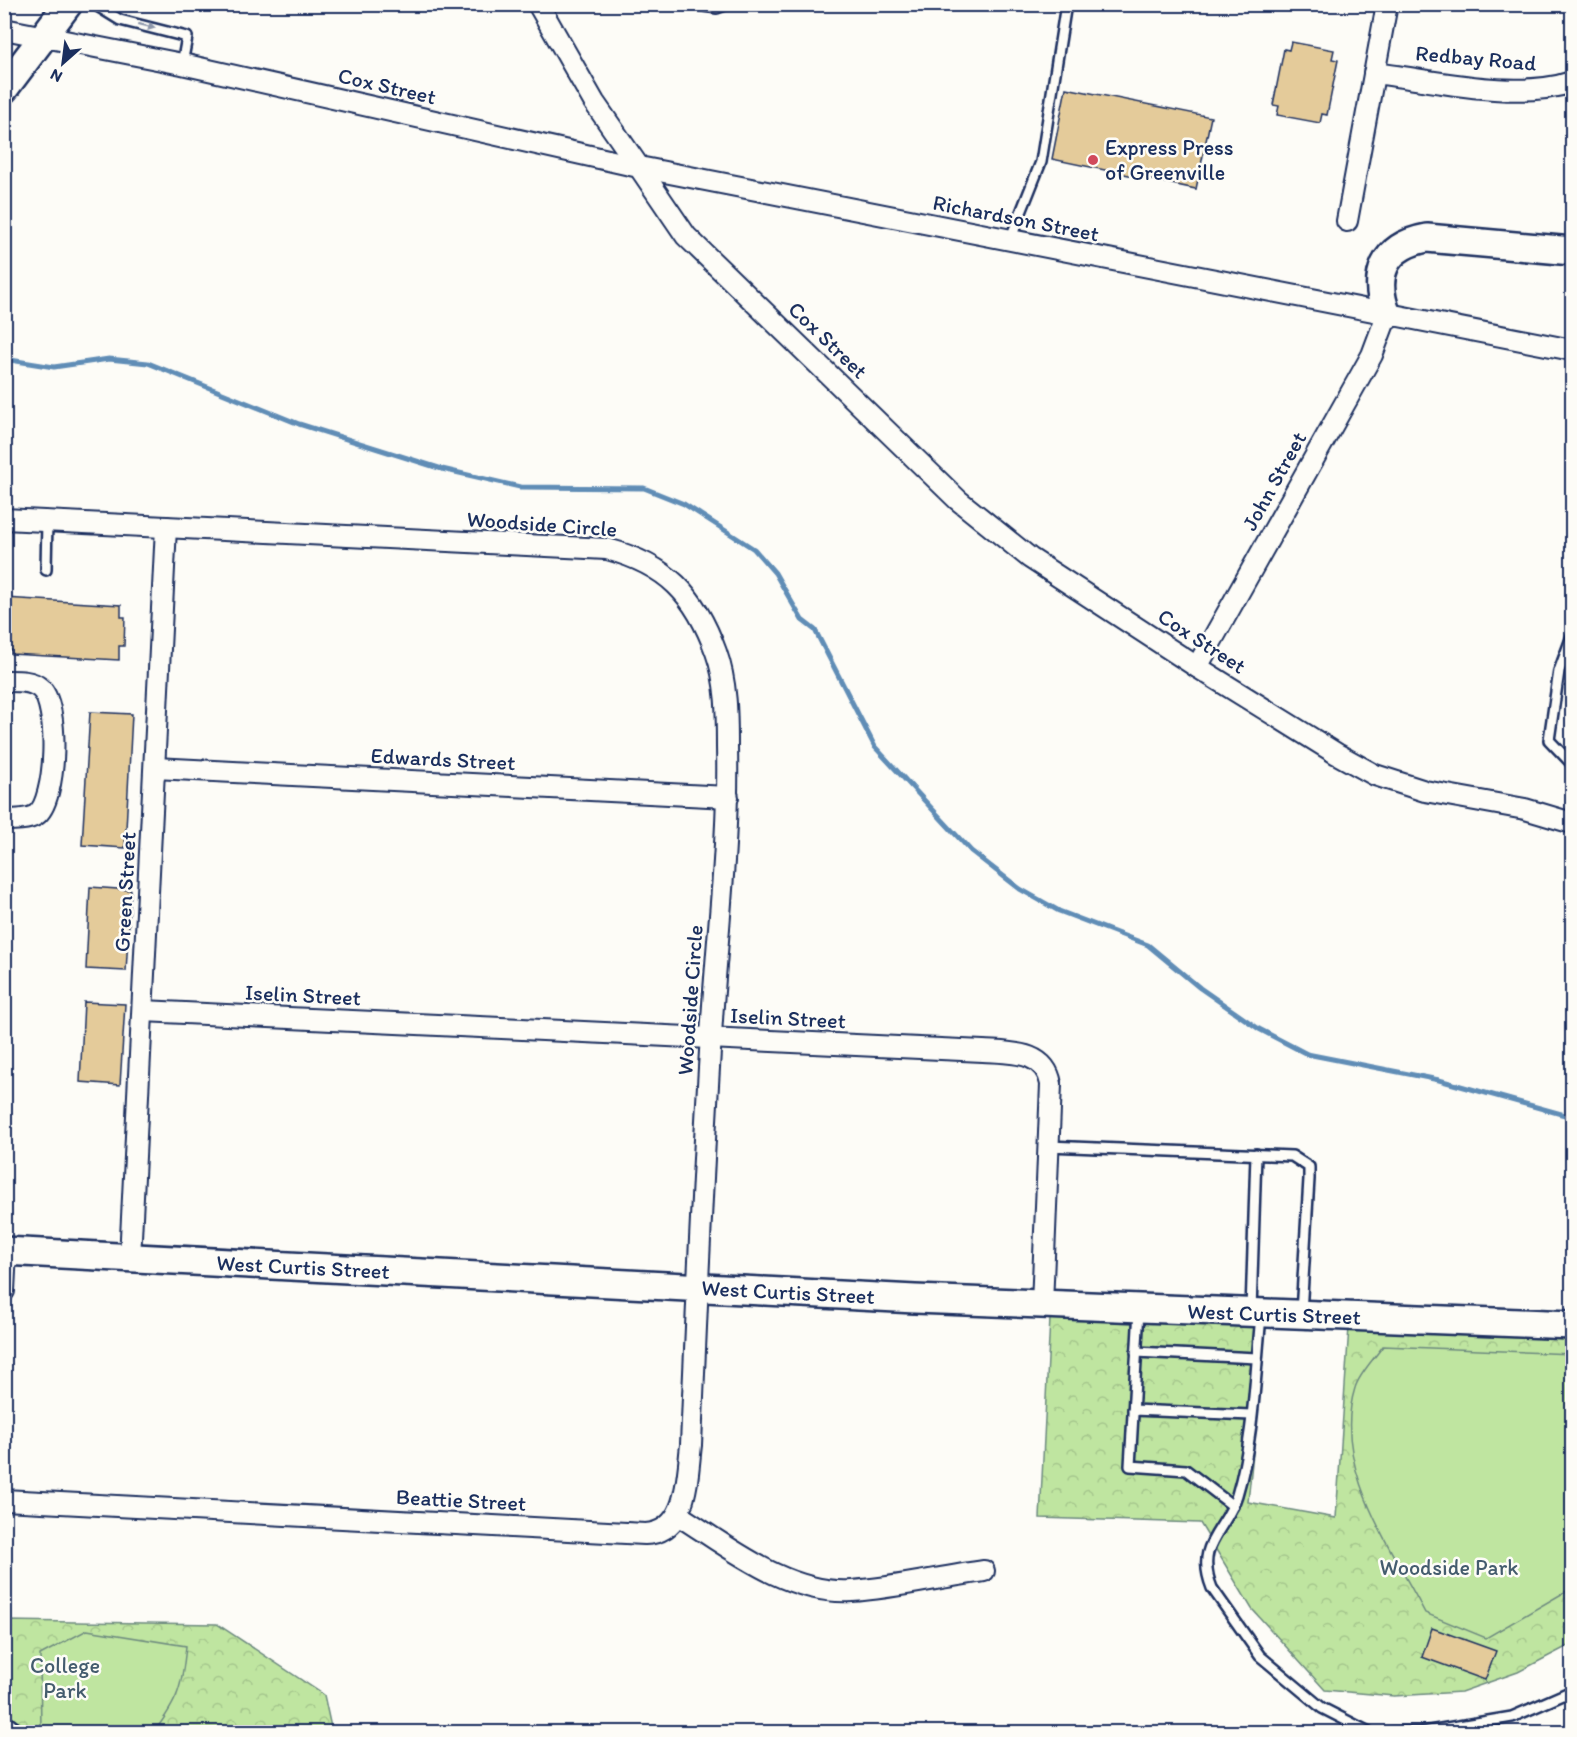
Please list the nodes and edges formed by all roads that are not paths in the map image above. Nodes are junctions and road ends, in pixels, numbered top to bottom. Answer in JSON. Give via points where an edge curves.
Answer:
{"nodes":[{"id":1,"x":68,"y":4,"type":"edge"},
{"id":2,"x":94,"y":4,"type":"edge"},
{"id":3,"x":538,"y":4,"type":"edge"},
{"id":4,"x":690,"y":4,"type":"edge"},
{"id":5,"x":728,"y":4,"type":"edge"},
{"id":6,"x":1066,"y":4,"type":"edge"},
{"id":7,"x":1387,"y":4,"type":"edge"},
{"id":8,"x":4,"y":29,"type":"edge"},
{"id":9,"x":43,"y":36,"type":"junction"},
{"id":10,"x":182,"y":64,"type":"junction"},
{"id":11,"x":1374,"y":73,"type":"junction"},
{"id":12,"x":1572,"y":82,"type":"edge"},
{"id":13,"x":4,"y":89,"type":"edge"},
{"id":14,"x":639,"y":167,"type":"junction"},
{"id":15,"x":1347,"y":221,"type":"dead end"},
{"id":16,"x":1010,"y":242,"type":"junction"},
{"id":17,"x":1572,"y":250,"type":"edge"},
{"id":18,"x":1387,"y":315,"type":"junction"},
{"id":19,"x":1572,"y":350,"type":"edge"},
{"id":20,"x":4,"y":519,"type":"edge"},
{"id":21,"x":47,"y":521,"type":"junction"},
{"id":22,"x":166,"y":527,"type":"junction"},
{"id":23,"x":46,"y":570,"type":"dead end"},
{"id":24,"x":1572,"y":636,"type":"edge"},
{"id":25,"x":1197,"y":666,"type":"junction"},
{"id":26,"x":4,"y":681,"type":"edge"},
{"id":27,"x":1572,"y":764,"type":"edge"},
{"id":28,"x":155,"y":768,"type":"junction"},
{"id":29,"x":728,"y":797,"type":"junction"},
{"id":30,"x":4,"y":820,"type":"edge"},
{"id":31,"x":1572,"y":823,"type":"edge"},
{"id":32,"x":143,"y":1011,"type":"junction"},
{"id":33,"x":711,"y":1039,"type":"junction"},
{"id":34,"x":1048,"y":1146,"type":"junction"},
{"id":35,"x":1256,"y":1154,"type":"junction"},
{"id":36,"x":5,"y":1251,"type":"edge"},
{"id":37,"x":130,"y":1258,"type":"junction"},
{"id":38,"x":697,"y":1287,"type":"junction"},
{"id":39,"x":4,"y":1291,"type":"edge"},
{"id":40,"x":1042,"y":1305,"type":"junction"},
{"id":41,"x":1139,"y":1309,"type":"junction"},
{"id":42,"x":1256,"y":1313,"type":"junction"},
{"id":43,"x":1301,"y":1315,"type":"junction"},
{"id":44,"x":1572,"y":1326,"type":"edge"},
{"id":45,"x":1136,"y":1352,"type":"junction"},
{"id":46,"x":1257,"y":1358,"type":"junction"},
{"id":47,"x":1133,"y":1410,"type":"junction"},
{"id":48,"x":1251,"y":1415,"type":"junction"},
{"id":49,"x":4,"y":1500,"type":"edge"},
{"id":50,"x":1233,"y":1506,"type":"junction"},
{"id":51,"x":678,"y":1515,"type":"junction"},
{"id":52,"x":984,"y":1570,"type":"dead end"},
{"id":53,"x":1572,"y":1691,"type":"edge"},
{"id":54,"x":4,"y":1719,"type":"edge"},
{"id":55,"x":21,"y":1732,"type":"edge"},
{"id":56,"x":1369,"y":1732,"type":"edge"},
{"id":57,"x":1392,"y":1732,"type":"edge"}],
"edges":[{"from":1,"to":9,"type":"street"},
{"from":2,"to":10,"type":"lane","one_way":true,"via":[[120,20],[187,37]]},
{"from":3,"to":14,"type":"street","via":[[594,102]]},
{"from":4,"to":5,"type":"lane","via":[[717,8]]},
{"from":6,"to":16,"type":"lane","via":[[1041,162]]},
{"from":7,"to":11,"type":"street"},
{"from":8,"to":9,"type":"street","name":"Cox Street"},
{"from":9,"to":10,"type":"street","name":"Cox Street"},
{"from":9,"to":13,"type":"street"},
{"from":10,"to":14,"type":"street","name":"Cox Street"},
{"from":11,"to":12,"type":"street","name":"Redbay Road","via":[[1502,88],[1553,88]]},
{"from":11,"to":15,"type":"street"},
{"from":14,"to":16,"type":"street","name":"Richardson Street"},
{"from":14,"to":25,"type":"street","name":"Cox Street","via":[[686,236],[958,500],[1030,558]]},
{"from":16,"to":18,"type":"street","name":"Richardson Street"},
{"from":17,"to":18,"type":"street","via":[[1416,240],[1398,248],[1386,261],[1379,282]]},
{"from":18,"to":19,"type":"street","name":"Richardson Street"},
{"from":18,"to":25,"type":"street","name":"John Street","via":[[1372,356]]},
{"from":20,"to":21,"type":"street","name":"Woodside Circle"},
{"from":21,"to":22,"type":"street","name":"Woodside Circle"},
{"from":21,"to":23,"type":"lane"},
{"from":22,"to":28,"type":"street","name":"Green Street"},
{"from":22,"to":29,"type":"street","name":"Woodside Circle","via":[[607,549],[645,561],[684,591],[716,652],[727,707]]},
{"from":24,"to":27,"type":"lane","via":[[1559,671],[1549,740]]},
{"from":25,"to":31,"type":"street","name":"Cox Street","via":[[1375,775],[1425,791],[1525,809]]},
{"from":26,"to":30,"type":"street","via":[[24,681],[39,687],[49,698],[54,720],[48,799],[36,815]]},
{"from":28,"to":29,"type":"street","name":"Edwards Street"},
{"from":28,"to":32,"type":"street","name":"Green Street"},
{"from":29,"to":33,"type":"street","name":"Woodside Circle"},
{"from":32,"to":33,"type":"street","name":"Iselin Street"},
{"from":32,"to":37,"type":"street","name":"Green Street"},
{"from":33,"to":34,"type":"street","name":"Iselin Street","via":[[983,1051],[1034,1058],[1046,1069],[1051,1084]]},
{"from":33,"to":38,"type":"street","name":"Woodside Circle"},
{"from":34,"to":35,"type":"lane"},
{"from":34,"to":40,"type":"street","name":"Iselin Street"},
{"from":35,"to":42,"type":"lane"},
{"from":35,"to":43,"type":"lane","via":[[1292,1156],[1309,1167]]},
{"from":36,"to":37,"type":"street","name":"West Curtis Street"},
{"from":36,"to":39,"type":"street"},
{"from":37,"to":38,"type":"street","name":"West Curtis Street"},
{"from":38,"to":40,"type":"street","name":"West Curtis Street"},
{"from":38,"to":51,"type":"street","via":[[691,1445]]},
{"from":40,"to":41,"type":"street","name":"West Curtis Street"},
{"from":41,"to":42,"type":"street","name":"West Curtis Street"},
{"from":41,"to":45,"type":"lane"},
{"from":42,"to":43,"type":"street","name":"West Curtis Street"},
{"from":42,"to":46,"type":"lane"},
{"from":43,"to":44,"type":"street","name":"West Curtis Street"},
{"from":45,"to":46,"type":"lane"},
{"from":45,"to":47,"type":"lane"},
{"from":46,"to":48,"type":"lane"},
{"from":47,"to":48,"type":"lane"},
{"from":47,"to":50,"type":"lane","via":[[1130,1466],[1186,1470]]},
{"from":48,"to":50,"type":"lane","via":[[1244,1466]]},
{"from":49,"to":51,"type":"street","name":"Beattie Street","via":[[645,1534],[662,1532]]},
{"from":50,"to":56,"type":"lane","via":[[1209,1545],[1206,1565],[1212,1588],[1260,1656],[1322,1708]]},
{"from":51,"to":52,"type":"street","via":[[759,1566],[804,1585],[850,1591]]},
{"from":53,"to":57,"type":"lane","via":[[1512,1717],[1423,1732]]},
{"from":54,"to":55,"type":"lane"}]}
